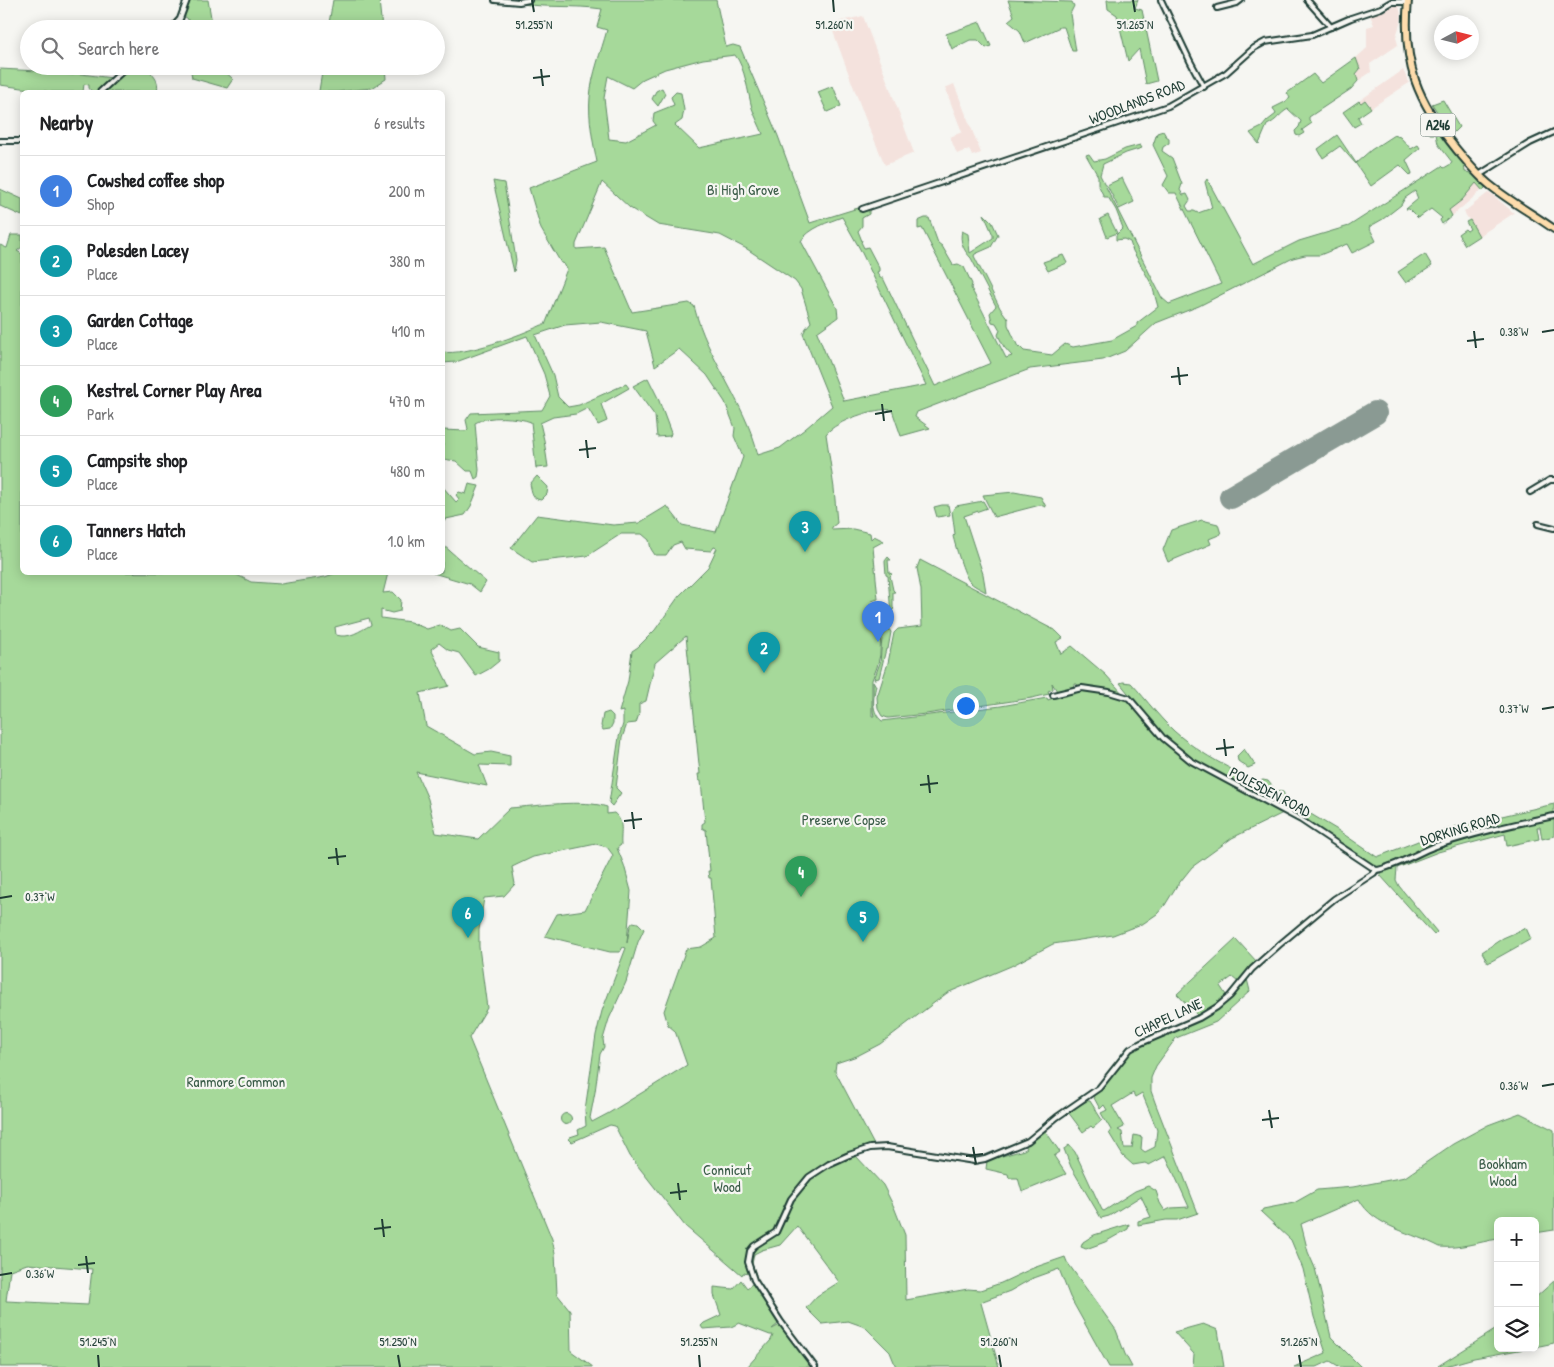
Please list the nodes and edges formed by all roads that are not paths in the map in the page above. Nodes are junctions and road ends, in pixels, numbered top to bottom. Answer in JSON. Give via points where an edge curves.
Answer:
{"nodes":[{"id":1,"x":187,"y":0,"type":"edge"},
{"id":2,"x":495,"y":0,"type":"edge"},
{"id":3,"x":529,"y":0,"type":"edge"},
{"id":4,"x":1161,"y":0,"type":"edge"},
{"id":5,"x":1240,"y":0,"type":"edge"},
{"id":6,"x":1307,"y":0,"type":"edge"},
{"id":7,"x":1407,"y":1,"type":"edge"},
{"id":8,"x":1216,"y":8,"type":"dead end"},
{"id":9,"x":179,"y":20,"type":"edge"},
{"id":10,"x":1331,"y":27,"type":"junction"},
{"id":11,"x":118,"y":75,"type":"edge"},
{"id":12,"x":1204,"y":87,"type":"junction"},
{"id":13,"x":102,"y":90,"type":"edge"},
{"id":14,"x":1554,"y":132,"type":"edge"},
{"id":15,"x":0,"y":140,"type":"edge"},
{"id":16,"x":20,"y":141,"type":"edge"},
{"id":17,"x":1479,"y":175,"type":"junction"},
{"id":18,"x":862,"y":209,"type":"dead end"},
{"id":19,"x":1554,"y":229,"type":"edge"},
{"id":20,"x":1554,"y":480,"type":"edge"},
{"id":21,"x":1530,"y":492,"type":"dead end"},
{"id":22,"x":1538,"y":524,"type":"dead end"},
{"id":23,"x":1554,"y":528,"type":"edge"},
{"id":24,"x":1053,"y":694,"type":"dead end"},
{"id":25,"x":1554,"y":816,"type":"edge"},
{"id":26,"x":1376,"y":870,"type":"junction"},
{"id":27,"x":815,"y":1367,"type":"edge"}],
"edges":[{"from":1,"to":9,"type":"street"},
{"from":2,"to":3,"type":"street"},
{"from":4,"to":12,"type":"street"},
{"from":5,"to":8,"type":"street"},
{"from":6,"to":10,"type":"street"},
{"from":7,"to":10,"type":"street","name":"WOODLANDS ROAD","via":[[1391,2]]},
{"from":7,"to":17,"type":"main road","number":"A246","via":[[1408,54],[1418,91],[1443,132]]},
{"from":10,"to":12,"type":"street","name":"WOODLANDS ROAD","via":[[1306,37],[1260,44],[1232,69]]},
{"from":11,"to":13,"type":"street"},
{"from":12,"to":18,"type":"street","name":"WOODLANDS ROAD","via":[[1168,106]]},
{"from":14,"to":17,"type":"street"},
{"from":15,"to":16,"type":"street"},
{"from":17,"to":19,"type":"main road","number":"A246"},
{"from":20,"to":21,"type":"street"},
{"from":22,"to":23,"type":"street"},
{"from":24,"to":26,"type":"street","name":"POLESDEN ROAD","via":[[1082,688],[1128,698],[1163,738],[1191,761],[1301,820]]},
{"from":25,"to":26,"type":"street","name":"DORKING ROAD","via":[[1461,838]]},
{"from":26,"to":27,"type":"street","name":"CHAPEL LANE","via":[[1334,899],[1280,944],[1217,1007],[1130,1049],[1099,1088],[1028,1141],[974,1161],[904,1149],[870,1148],[830,1164],[809,1177],[791,1198],[776,1232],[754,1246],[748,1262],[750,1272],[781,1322]]}]}
